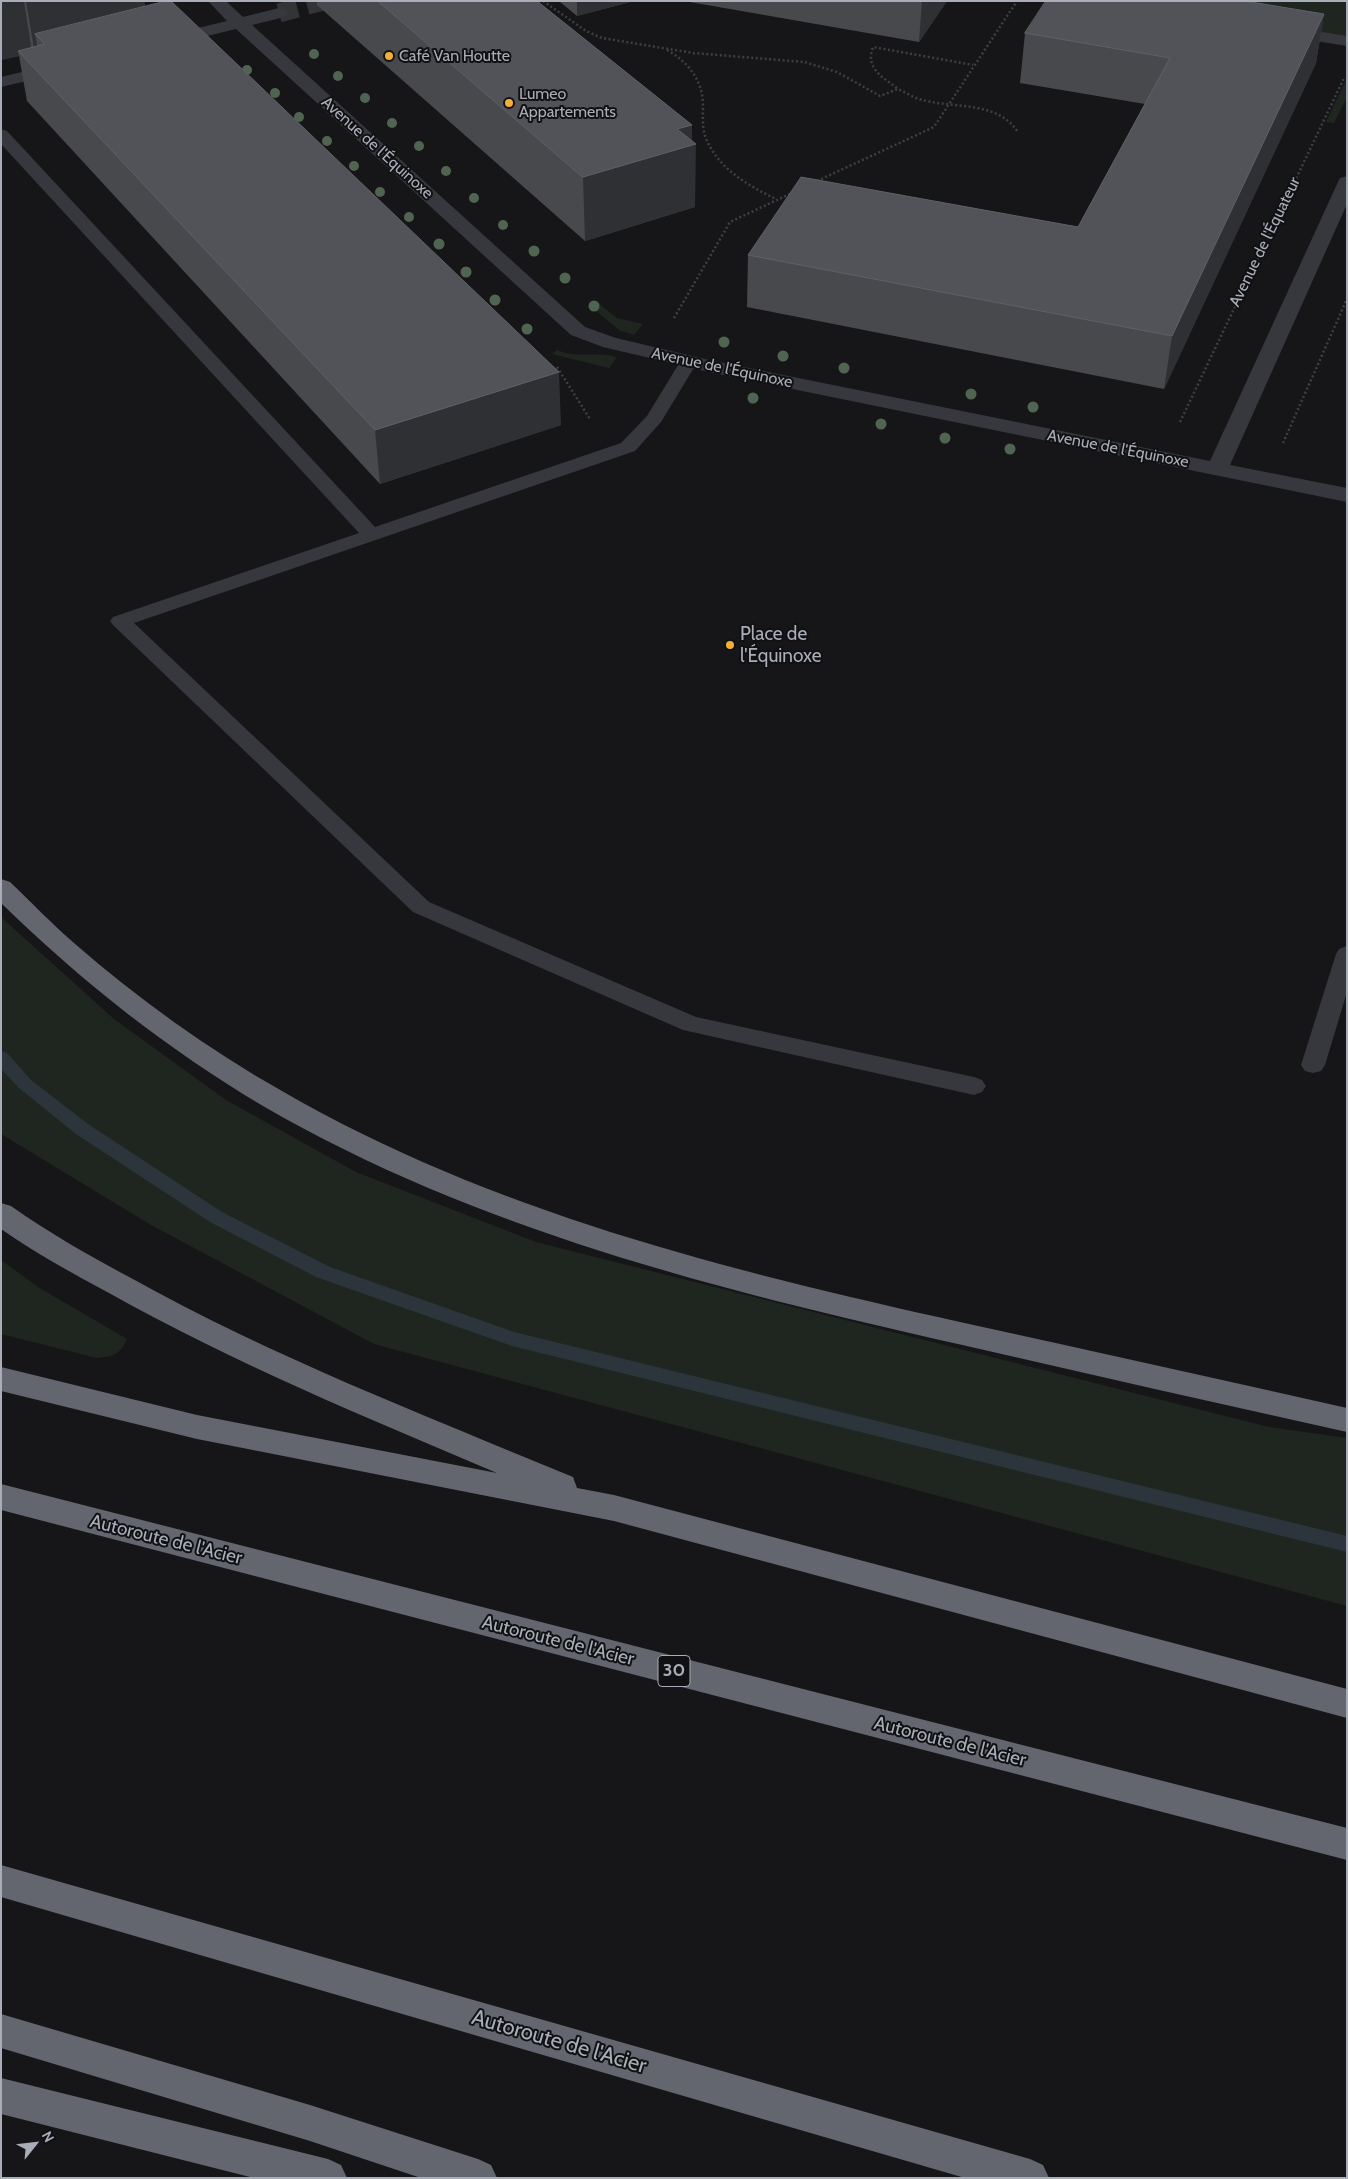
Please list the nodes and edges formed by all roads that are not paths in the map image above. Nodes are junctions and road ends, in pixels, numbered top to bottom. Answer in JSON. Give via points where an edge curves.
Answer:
{"nodes":[{"id":1,"x":216,"y":1,"type":"edge"},
{"id":2,"x":279,"y":13,"type":"tunnel mouth"},
{"id":3,"x":239,"y":23,"type":"junction"},
{"id":4,"x":1270,"y":28,"type":"edge"},
{"id":5,"x":1347,"y":41,"type":"edge"},
{"id":6,"x":154,"y":44,"type":"edge"},
{"id":7,"x":78,"y":63,"type":"edge"},
{"id":8,"x":1,"y":82,"type":"edge"},
{"id":9,"x":1,"y":134,"type":"edge"},
{"id":10,"x":1347,"y":182,"type":"edge"},
{"id":11,"x":689,"y":361,"type":"junction"},
{"id":12,"x":1217,"y":469,"type":"junction"},
{"id":13,"x":1347,"y":495,"type":"edge"},
{"id":14,"x":372,"y":535,"type":"junction"},
{"id":15,"x":1,"y":888,"type":"edge"},
{"id":16,"x":1347,"y":954,"type":"edge"},
{"id":17,"x":1313,"y":1065,"type":"dead end"},
{"id":18,"x":974,"y":1086,"type":"dead end"},
{"id":19,"x":1,"y":1214,"type":"edge"},
{"id":20,"x":1,"y":1379,"type":"edge"},
{"id":21,"x":1347,"y":1420,"type":"edge"},
{"id":22,"x":1,"y":1497,"type":"edge"},
{"id":23,"x":614,"y":1508,"type":"junction"},
{"id":24,"x":1347,"y":1704,"type":"edge"},
{"id":25,"x":1347,"y":1844,"type":"edge"},
{"id":26,"x":1,"y":1881,"type":"edge"},
{"id":27,"x":1,"y":2031,"type":"edge"},
{"id":28,"x":1,"y":2096,"type":"edge"},
{"id":29,"x":328,"y":2178,"type":"edge"},
{"id":30,"x":478,"y":2178,"type":"edge"},
{"id":31,"x":1030,"y":2178,"type":"edge"}],
"edges":[{"from":1,"to":3,"type":"street","name":"Avenue de l'Équinoxe"},
{"from":2,"to":3,"type":"street"},
{"from":3,"to":6,"type":"street"},
{"from":3,"to":11,"type":"street","name":"Avenue de l'Équinoxe","via":[[578,331],[610,343]]},
{"from":4,"to":5,"type":"street"},
{"from":7,"to":8,"type":"street"},
{"from":9,"to":14,"type":"lane"},
{"from":10,"to":12,"type":"street"},
{"from":11,"to":12,"type":"street","name":"Avenue de l'Équinoxe"},
{"from":11,"to":14,"type":"lane","via":[[654,419],[638,440],[628,447]]},
{"from":12,"to":13,"type":"street","name":"Avenue de l'Équinoxe"},
{"from":14,"to":18,"type":"lane","via":[[120,621],[421,907],[691,1024]]},
{"from":15,"to":21,"type":"highway","via":[[93,975],[134,1008],[222,1068],[262,1093],[358,1143],[464,1190],[589,1237],[825,1303]]},
{"from":16,"to":17,"type":"lane"},
{"from":19,"to":23,"type":"highway","via":[[74,1260],[197,1329],[249,1354]]},
{"from":20,"to":23,"type":"highway","via":[[197,1427]]},
{"from":22,"to":25,"type":"highway","name":"Autoroute de l'Acier","number":"30"},
{"from":23,"to":24,"type":"highway"},
{"from":26,"to":31,"type":"highway","name":"Autoroute de l'Acier"},
{"from":27,"to":30,"type":"highway","via":[[310,2123]]},
{"from":28,"to":29,"type":"highway"}]}
